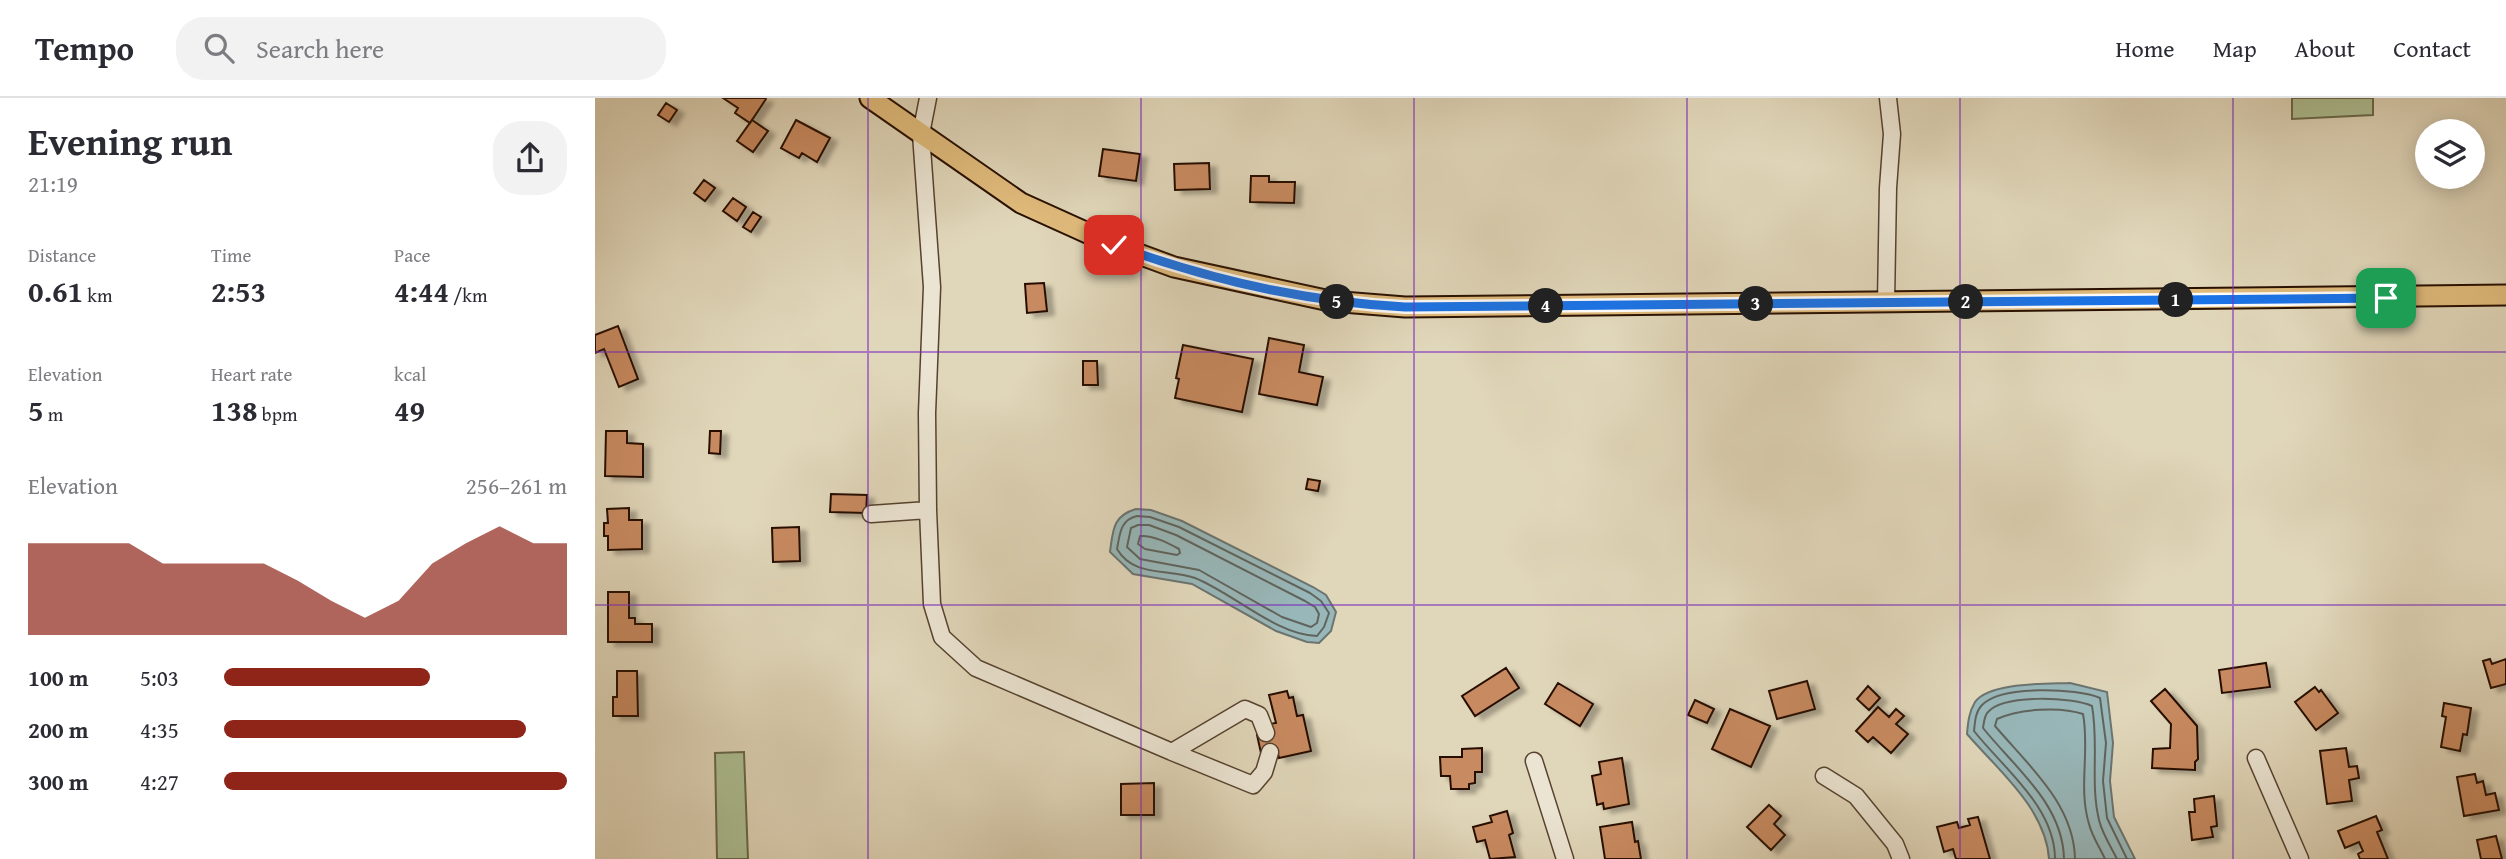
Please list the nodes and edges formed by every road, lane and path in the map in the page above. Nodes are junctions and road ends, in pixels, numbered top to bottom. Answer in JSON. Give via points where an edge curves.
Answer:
{"nodes":[{"id":1,"x":870,"y":98,"type":"edge"},
{"id":2,"x":928,"y":98,"type":"edge"},
{"id":3,"x":1888,"y":98,"type":"edge"},
{"id":4,"x":921,"y":134,"type":"junction"},
{"id":5,"x":2506,"y":295,"type":"edge"},
{"id":6,"x":1886,"y":302,"type":"junction"},
{"id":7,"x":928,"y":510,"type":"junction"},
{"id":8,"x":871,"y":514,"type":"dead end"},
{"id":9,"x":1266,"y":733,"type":"dead end"},
{"id":10,"x":1172,"y":752,"type":"junction"},
{"id":11,"x":1270,"y":752,"type":"dead end"},
{"id":12,"x":2256,"y":758,"type":"dead end"},
{"id":13,"x":1534,"y":761,"type":"dead end"},
{"id":14,"x":1824,"y":776,"type":"dead end"},
{"id":15,"x":1565,"y":859,"type":"edge"},
{"id":16,"x":1901,"y":859,"type":"edge"},
{"id":17,"x":2300,"y":859,"type":"edge"}],
"edges":[{"from":1,"to":4,"type":"main road"},
{"from":2,"to":4,"type":"street"},
{"from":3,"to":6,"type":"street","via":[[1892,134]]},
{"from":4,"to":6,"type":"main road","via":[[1020,203],[1114,245],[1174,267],[1329,301],[1405,307]]},
{"from":4,"to":7,"type":"street","via":[[932,287]]},
{"from":5,"to":6,"type":"main road"},
{"from":7,"to":8,"type":"street"},
{"from":7,"to":10,"type":"street","via":[[932,604],[942,636],[976,668]]},
{"from":9,"to":10,"type":"street","via":[[1259,715],[1245,709]]},
{"from":10,"to":11,"type":"street","via":[[1253,785],[1264,772]]},
{"from":12,"to":17,"type":"street"},
{"from":13,"to":15,"type":"street"},
{"from":14,"to":16,"type":"street","via":[[1857,796],[1895,844]]}]}
